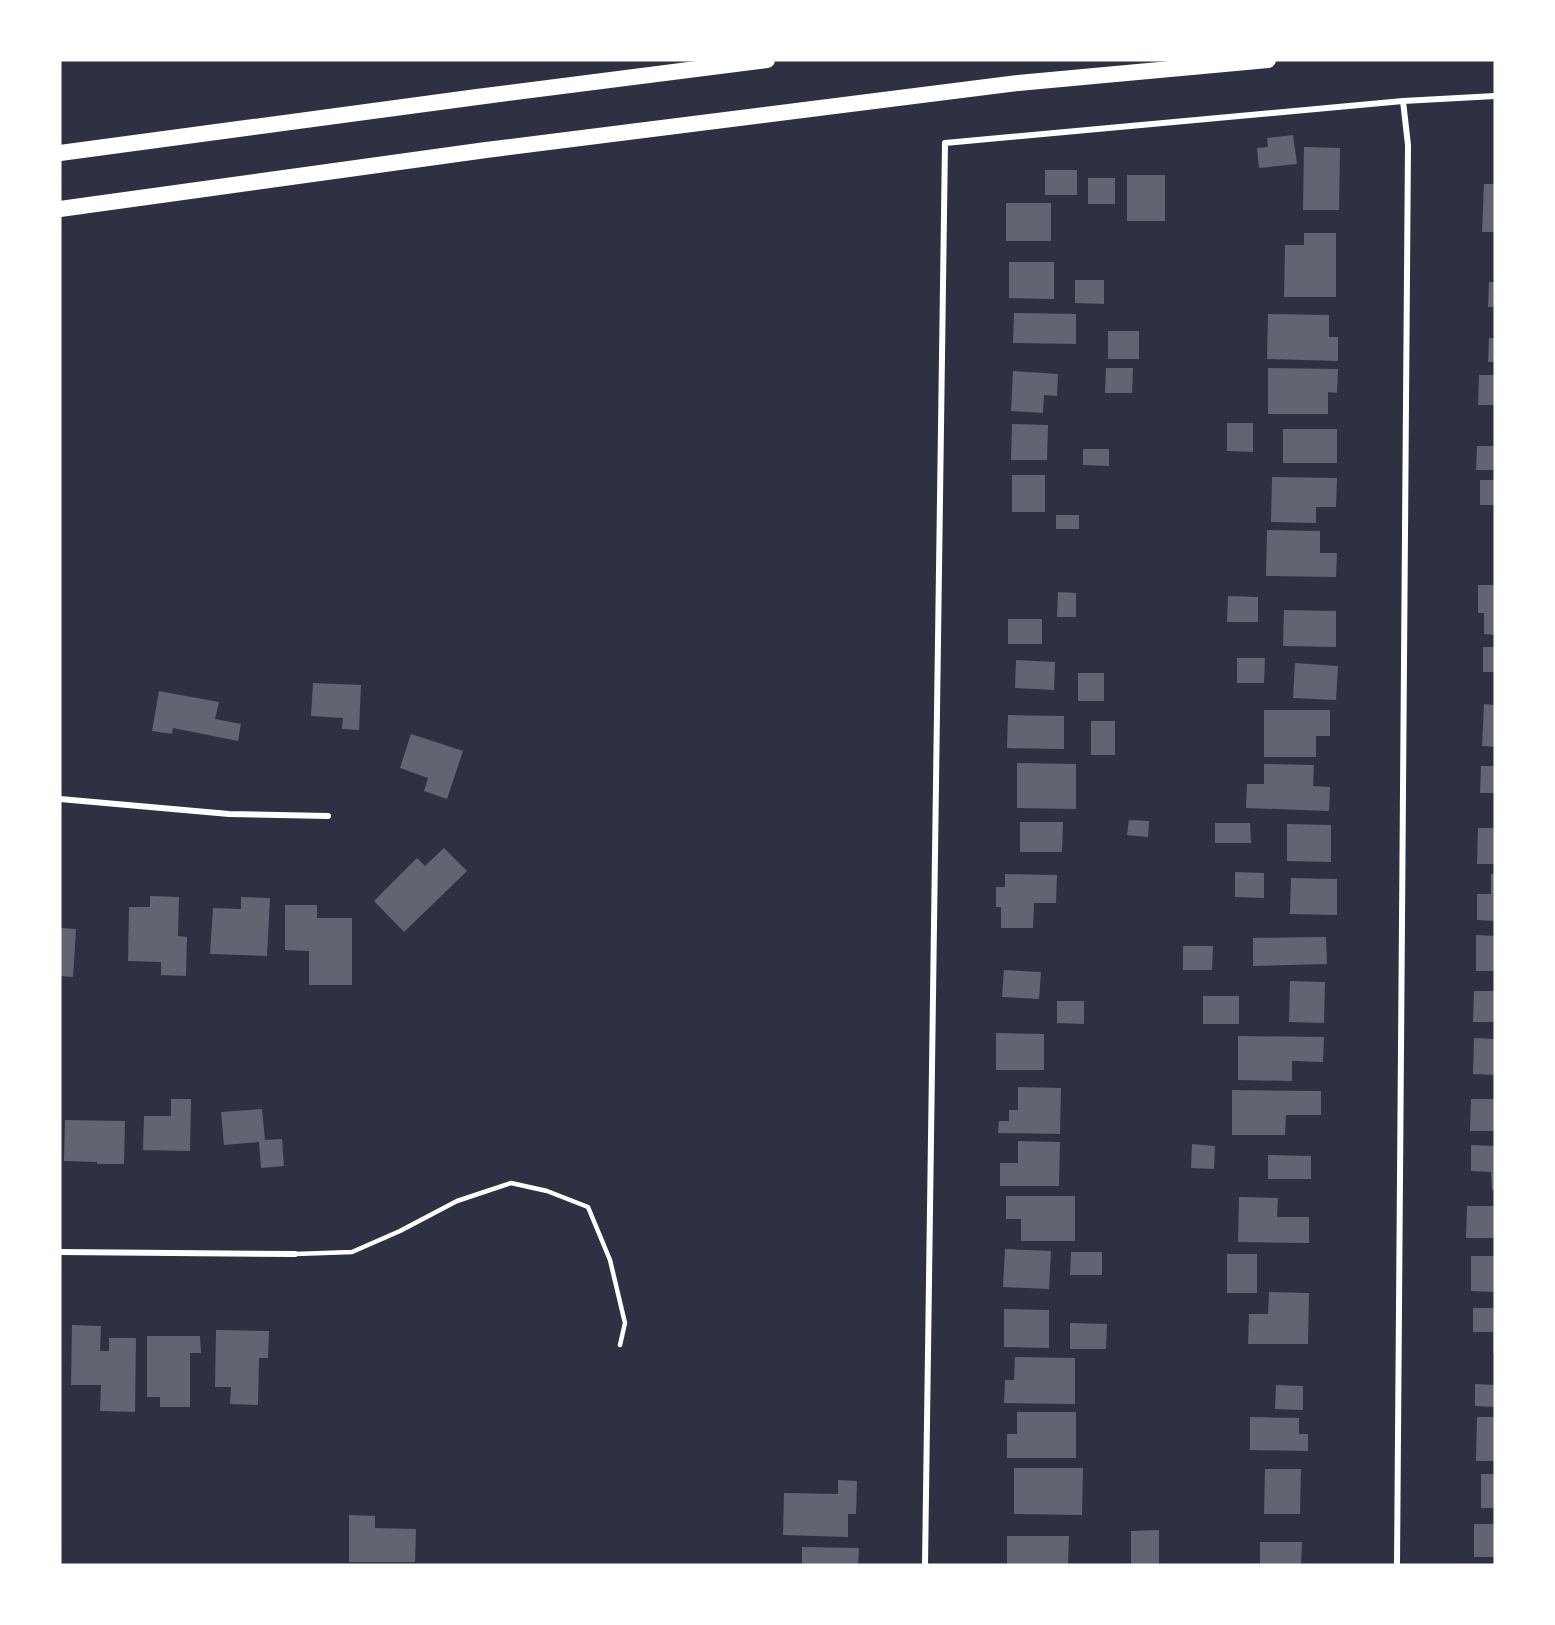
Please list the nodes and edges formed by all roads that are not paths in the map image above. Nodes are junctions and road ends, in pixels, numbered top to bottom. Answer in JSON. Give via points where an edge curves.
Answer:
{"nodes":[{"id":1,"x":767,"y":60,"type":"edge"},
{"id":2,"x":1268,"y":60,"type":"edge"},
{"id":3,"x":1495,"y":96,"type":"edge"},
{"id":4,"x":1403,"y":101,"type":"junction"},
{"id":5,"x":60,"y":145,"type":"edge"},
{"id":6,"x":114,"y":146,"type":"junction"},
{"id":7,"x":60,"y":153,"type":"edge"},
{"id":8,"x":60,"y":209,"type":"edge"},
{"id":9,"x":60,"y":800,"type":"edge"},
{"id":10,"x":328,"y":816,"type":"dead end"},
{"id":11,"x":60,"y":1252,"type":"edge"},
{"id":12,"x":295,"y":1254,"type":"joint"},
{"id":13,"x":620,"y":1346,"type":"dead end"},
{"id":14,"x":925,"y":1565,"type":"edge"},
{"id":15,"x":1397,"y":1565,"type":"edge"}],
"edges":[{"from":1,"to":6,"type":"highway"},
{"from":2,"to":8,"type":"highway","via":[[1018,83]]},
{"from":3,"to":4,"type":"street"},
{"from":4,"to":14,"type":"street","via":[[945,143]]},
{"from":4,"to":15,"type":"street","via":[[1408,145]]},
{"from":5,"to":6,"type":"highway"},
{"from":6,"to":7,"type":"highway"},
{"from":9,"to":10,"type":"street","via":[[229,814]]},
{"from":11,"to":12,"type":"street"},
{"from":12,"to":13,"type":"lane","via":[[352,1252],[457,1202],[511,1183],[547,1191],[588,1208],[610,1260],[625,1323]]}]}
